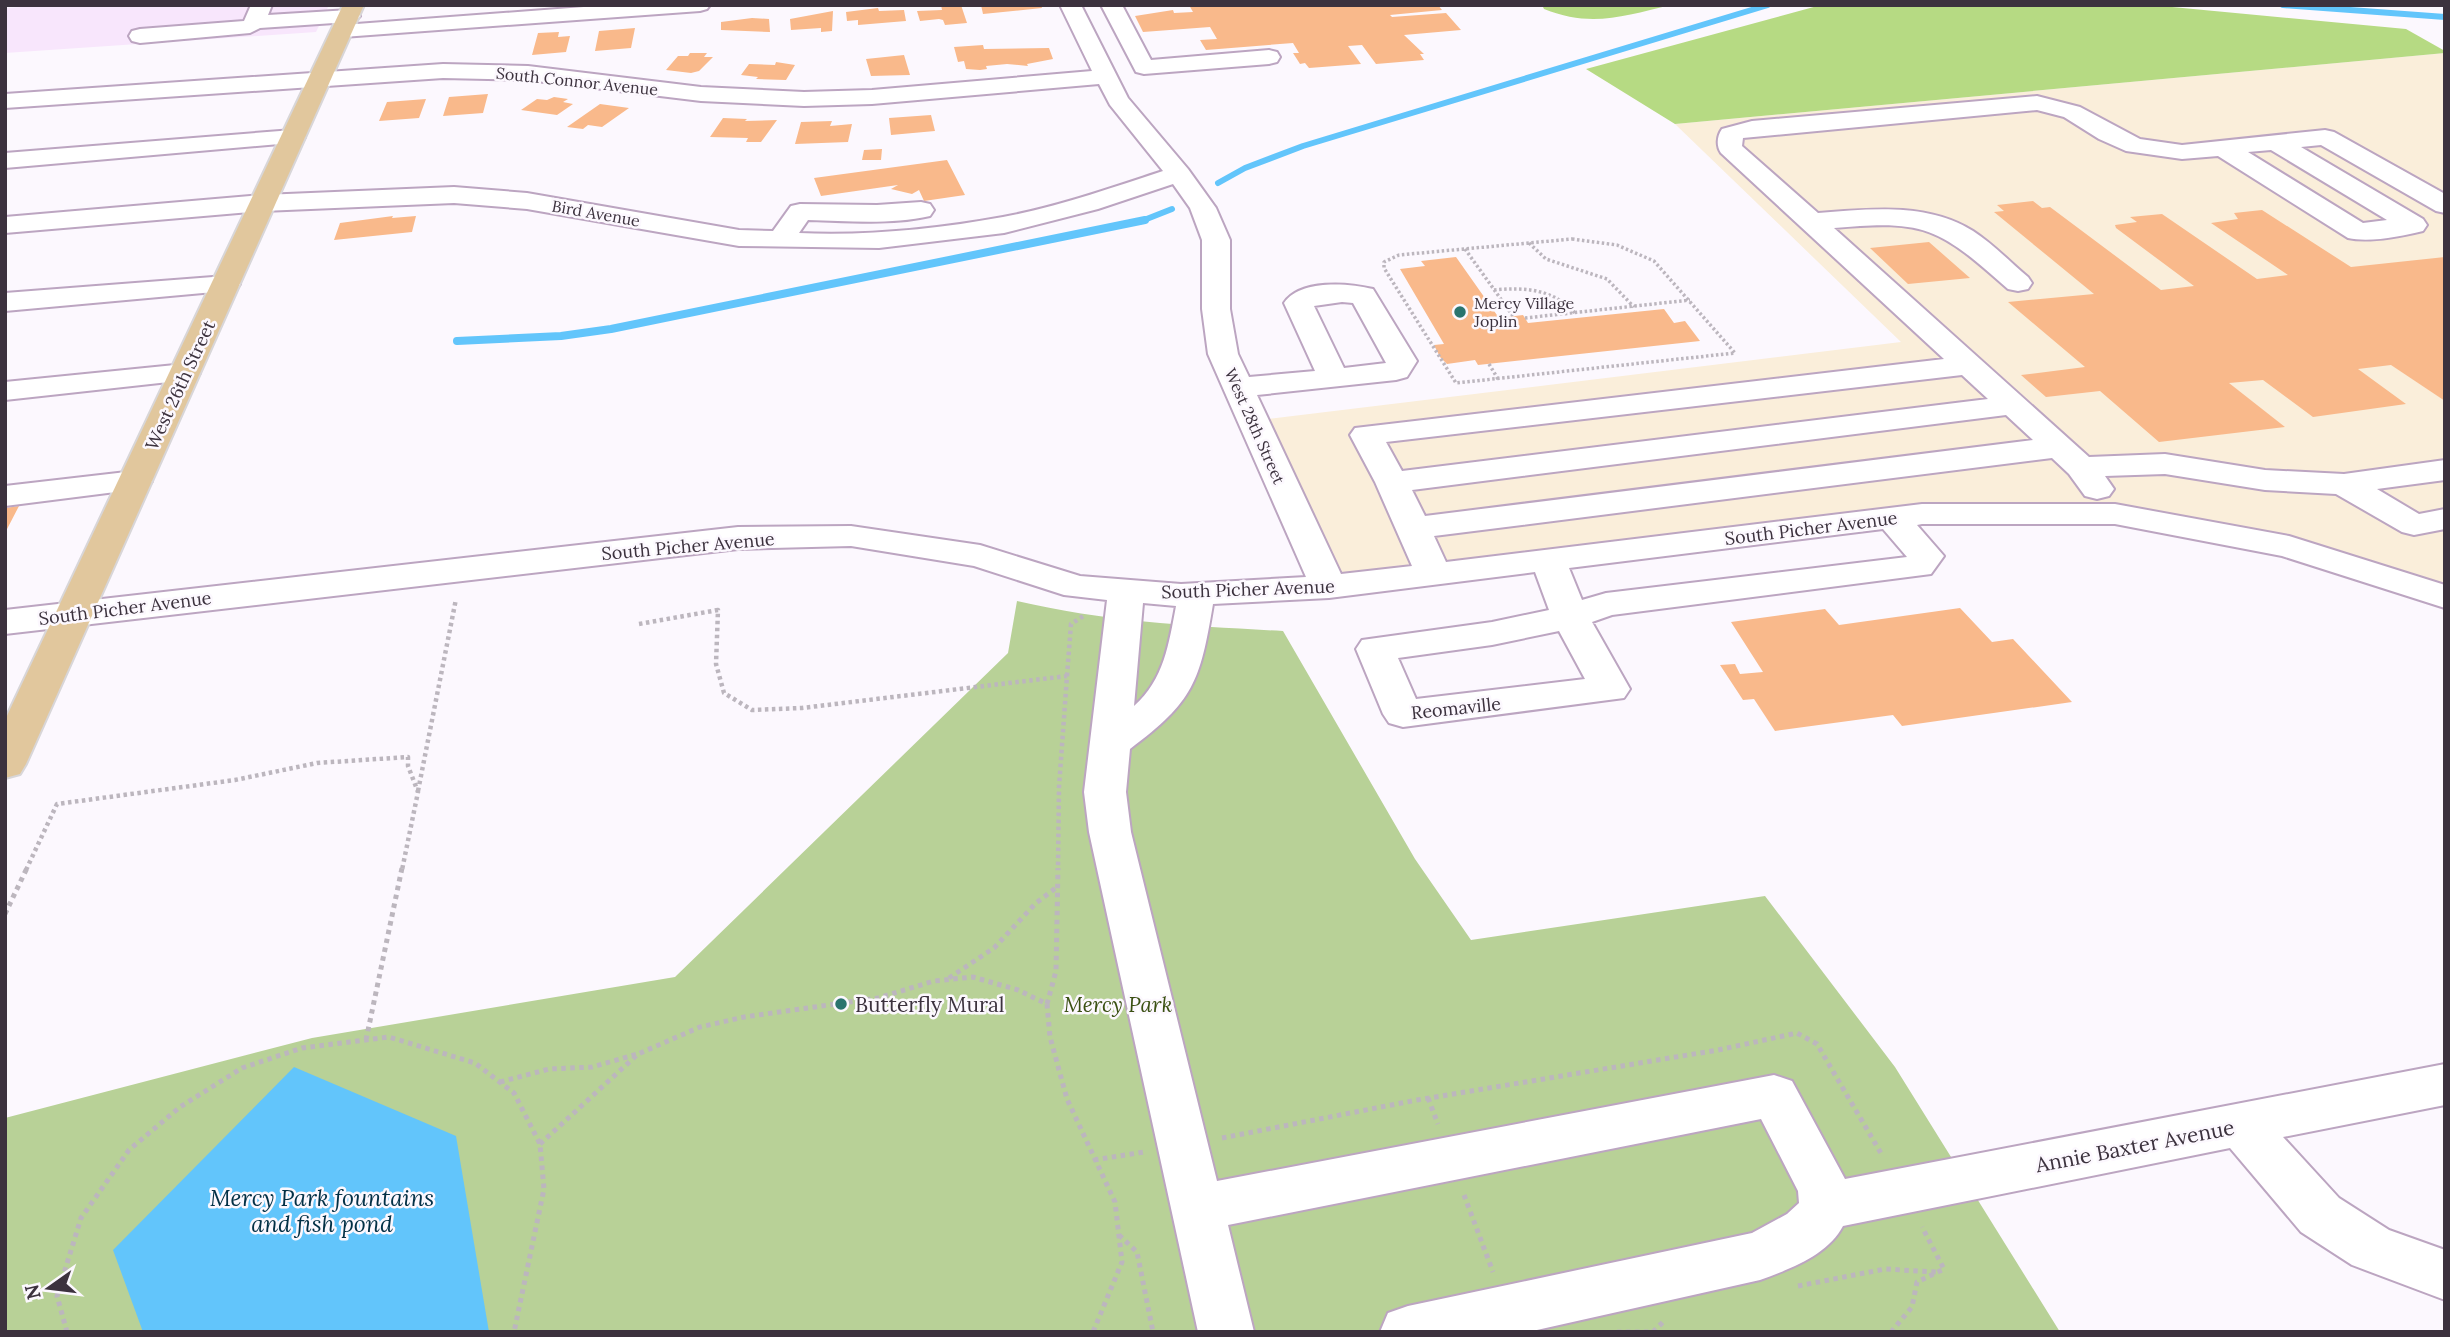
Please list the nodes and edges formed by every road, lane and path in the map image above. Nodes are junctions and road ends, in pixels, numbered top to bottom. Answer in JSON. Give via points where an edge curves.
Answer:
{"nodes":[{"id":1,"x":700,"y":5,"type":"edge"},
{"id":2,"x":1070,"y":5,"type":"edge"},
{"id":3,"x":1111,"y":5,"type":"edge"},
{"id":4,"x":258,"y":14,"type":"edge"},
{"id":5,"x":349,"y":17,"type":"edge"},
{"id":6,"x":140,"y":36,"type":"dead end"},
{"id":7,"x":1192,"y":42,"type":"dead end"},
{"id":8,"x":1132,"y":46,"type":"junction"},
{"id":9,"x":1092,"y":48,"type":"junction"},
{"id":10,"x":1269,"y":57,"type":"dead end"},
{"id":11,"x":1106,"y":77,"type":"junction"},
{"id":12,"x":321,"y":78,"type":"junction"},
{"id":13,"x":5,"y":101,"type":"edge"},
{"id":14,"x":293,"y":137,"type":"junction"},
{"id":15,"x":2277,"y":143,"type":"junction"},
{"id":16,"x":2223,"y":148,"type":"junction"},
{"id":17,"x":5,"y":160,"type":"edge"},
{"id":18,"x":1179,"y":174,"type":"junction"},
{"id":19,"x":263,"y":203,"type":"junction"},
{"id":20,"x":2445,"y":205,"type":"edge"},
{"id":21,"x":2445,"y":221,"type":"edge"},
{"id":22,"x":1811,"y":222,"type":"junction"},
{"id":23,"x":5,"y":225,"type":"edge"},
{"id":24,"x":2414,"y":225,"type":"junction"},
{"id":25,"x":1528,"y":242,"type":"junction"},
{"id":26,"x":1464,"y":248,"type":"junction"},
{"id":27,"x":1429,"y":252,"type":"junction"},
{"id":28,"x":1434,"y":260,"type":"dead end"},
{"id":29,"x":2018,"y":283,"type":"dead end"},
{"id":30,"x":226,"y":284,"type":"junction"},
{"id":31,"x":1494,"y":290,"type":"junction"},
{"id":32,"x":1690,"y":300,"type":"junction"},
{"id":33,"x":5,"y":302,"type":"edge"},
{"id":34,"x":1634,"y":307,"type":"junction"},
{"id":35,"x":1575,"y":313,"type":"junction"},
{"id":36,"x":1513,"y":316,"type":"dead end"},
{"id":37,"x":1525,"y":318,"type":"dead end"},
{"id":38,"x":1489,"y":364,"type":"dead end"},
{"id":39,"x":1969,"y":365,"type":"junction"},
{"id":40,"x":185,"y":373,"type":"junction"},
{"id":41,"x":1335,"y":378,"type":"dead end"},
{"id":42,"x":1498,"y":379,"type":"junction"},
{"id":43,"x":1237,"y":388,"type":"junction"},
{"id":44,"x":5,"y":391,"type":"edge"},
{"id":45,"x":2013,"y":405,"type":"junction"},
{"id":46,"x":2070,"y":457,"type":"junction"},
{"id":47,"x":2445,"y":470,"type":"edge"},
{"id":48,"x":135,"y":481,"type":"junction"},
{"id":49,"x":1392,"y":482,"type":"junction"},
{"id":50,"x":2344,"y":484,"type":"junction"},
{"id":51,"x":5,"y":496,"type":"edge"},
{"id":52,"x":2115,"y":514,"type":"junction"},
{"id":53,"x":1892,"y":518,"type":"junction"},
{"id":54,"x":2445,"y":519,"type":"edge"},
{"id":55,"x":1413,"y":528,"type":"junction"},
{"id":56,"x":1549,"y":562,"type":"junction"},
{"id":57,"x":1434,"y":575,"type":"junction"},
{"id":58,"x":1329,"y":587,"type":"junction"},
{"id":59,"x":1126,"y":591,"type":"junction"},
{"id":60,"x":1196,"y":595,"type":"junction"},
{"id":61,"x":2445,"y":597,"type":"edge"},
{"id":62,"x":457,"y":599,"type":"dead end"},
{"id":63,"x":75,"y":613,"type":"junction"},
{"id":64,"x":1571,"y":618,"type":"junction"},
{"id":65,"x":5,"y":622,"type":"edge"},
{"id":66,"x":639,"y":624,"type":"dead end"},
{"id":67,"x":1110,"y":744,"type":"junction"},
{"id":68,"x":5,"y":764,"type":"edge"},
{"id":69,"x":418,"y":792,"type":"junction"},
{"id":70,"x":1058,"y":887,"type":"junction"},
{"id":71,"x":5,"y":914,"type":"edge"},
{"id":72,"x":946,"y":980,"type":"junction"},
{"id":73,"x":1047,"y":1004,"type":"junction"},
{"id":74,"x":366,"y":1040,"type":"junction"},
{"id":75,"x":638,"y":1054,"type":"junction"},
{"id":76,"x":500,"y":1082,"type":"junction"},
{"id":77,"x":2445,"y":1084,"type":"edge"},
{"id":78,"x":1428,"y":1098,"type":"dead end"},
{"id":79,"x":2241,"y":1125,"type":"junction"},
{"id":80,"x":540,"y":1144,"type":"junction"},
{"id":81,"x":1450,"y":1159,"type":"junction"},
{"id":82,"x":1825,"y":1206,"type":"junction"},
{"id":83,"x":1197,"y":1208,"type":"junction"},
{"id":84,"x":1119,"y":1235,"type":"junction"},
{"id":85,"x":1936,"y":1272,"type":"dead end"},
{"id":86,"x":2445,"y":1275,"type":"edge"},
{"id":87,"x":1796,"y":1286,"type":"dead end"},
{"id":88,"x":1508,"y":1312,"type":"junction"},
{"id":89,"x":1672,"y":1314,"type":"dead end"},
{"id":90,"x":67,"y":1332,"type":"edge"},
{"id":91,"x":514,"y":1332,"type":"edge"},
{"id":92,"x":1093,"y":1332,"type":"edge"},
{"id":93,"x":1153,"y":1332,"type":"edge"},
{"id":94,"x":1226,"y":1332,"type":"edge"},
{"id":95,"x":1408,"y":1332,"type":"edge"},
{"id":96,"x":1616,"y":1332,"type":"edge"},
{"id":97,"x":1653,"y":1332,"type":"edge"}],
"edges":[{"from":1,"to":5,"type":"street"},
{"from":2,"to":9,"type":"street","name":"West 28th Street"},
{"from":3,"to":8,"type":"street"},
{"from":4,"to":5,"type":"street"},
{"from":4,"to":6,"type":"street","via":[[250,27]]},
{"from":5,"to":12,"type":"main road","name":"West 26th Street"},
{"from":7,"to":8,"type":"street"},
{"from":8,"to":9,"type":"street"},
{"from":8,"to":10,"type":"street","via":[[1144,67]]},
{"from":9,"to":11,"type":"street","name":"West 28th Street"},
{"from":11,"to":12,"type":"street","name":"South Connor Avenue","via":[[804,99],[701,94],[507,71]]},
{"from":11,"to":18,"type":"street","name":"West 28th Street","via":[[1118,100]]},
{"from":12,"to":13,"type":"street","name":"South Connor Avenue"},
{"from":12,"to":14,"type":"main road","name":"West 26th Street"},
{"from":14,"to":17,"type":"street"},
{"from":14,"to":19,"type":"main road","name":"West 26th Street"},
{"from":15,"to":16,"type":"street"},
{"from":15,"to":20,"type":"street","via":[[2325,137]]},
{"from":15,"to":24,"type":"street"},
{"from":16,"to":22,"type":"street","via":[[2182,152],[2135,146],[2072,112],[2037,103],[1752,128],[1731,134],[1730,148]]},
{"from":16,"to":24,"type":"street","via":[[2358,232]]},
{"from":18,"to":19,"type":"street","name":"Bird Avenue","via":[[996,226],[879,240],[780,240],[699,232],[491,197],[418,195]]},
{"from":18,"to":43,"type":"street","name":"West 28th Street","via":[[1203,208],[1216,240],[1216,309],[1223,354]]},
{"from":19,"to":23,"type":"street","name":"Bird Avenue"},
{"from":19,"to":30,"type":"main road","name":"West 26th Street"},
{"from":21,"to":24,"type":"street"},
{"from":22,"to":29,"type":"street","via":[[1916,217],[1957,233]]},
{"from":22,"to":39,"type":"street"},
{"from":25,"to":26,"type":"path"},
{"from":25,"to":32,"type":"path","via":[[1572,239],[1634,250],[1661,265]]},
{"from":25,"to":34,"type":"path","via":[[1552,263],[1608,279]]},
{"from":26,"to":27,"type":"path"},
{"from":26,"to":31,"type":"path"},
{"from":27,"to":28,"type":"path"},
{"from":27,"to":42,"type":"path","via":[[1390,258],[1384,268],[1456,383]]},
{"from":30,"to":33,"type":"street"},
{"from":30,"to":40,"type":"main road","name":"West 26th Street"},
{"from":31,"to":35,"type":"path","via":[[1547,293],[1563,299]]},
{"from":31,"to":36,"type":"path"},
{"from":32,"to":34,"type":"path"},
{"from":32,"to":42,"type":"path","via":[[1735,353]]},
{"from":34,"to":35,"type":"path"},
{"from":35,"to":37,"type":"path"},
{"from":38,"to":42,"type":"path"},
{"from":39,"to":45,"type":"street"},
{"from":39,"to":49,"type":"street","via":[[1366,435]]},
{"from":40,"to":44,"type":"street"},
{"from":40,"to":48,"type":"main road","name":"West 26th Street"},
{"from":41,"to":43,"type":"street"},
{"from":43,"to":58,"type":"street","name":"West 28th Street"},
{"from":45,"to":46,"type":"street"},
{"from":45,"to":49,"type":"street"},
{"from":46,"to":50,"type":"street","via":[[2165,464],[2265,480]]},
{"from":46,"to":52,"type":"street"},
{"from":46,"to":55,"type":"street"},
{"from":47,"to":50,"type":"street"},
{"from":48,"to":51,"type":"street"},
{"from":48,"to":63,"type":"main road","name":"West 26th Street"},
{"from":49,"to":55,"type":"street"},
{"from":50,"to":54,"type":"street","via":[[2414,524]]},
{"from":52,"to":53,"type":"street","name":"South Picher Avenue"},
{"from":52,"to":61,"type":"street","name":"South Picher Avenue","via":[[2290,547]]},
{"from":53,"to":56,"type":"street","name":"South Picher Avenue"},
{"from":53,"to":64,"type":"street","name":"Reomaville","via":[[1926,556],[1918,566],[1606,604]]},
{"from":55,"to":57,"type":"street"},
{"from":56,"to":57,"type":"street","name":"South Picher Avenue"},
{"from":56,"to":64,"type":"street","name":"Reomaville"},
{"from":57,"to":58,"type":"street","name":"South Picher Avenue"},
{"from":58,"to":60,"type":"street","name":"South Picher Avenue"},
{"from":59,"to":60,"type":"street","name":"South Picher Avenue"},
{"from":59,"to":63,"type":"street","name":"South Picher Avenue","via":[[1077,587],[980,556],[850,536],[751,538]]},
{"from":59,"to":67,"type":"street"},
{"from":60,"to":67,"type":"street","via":[[1172,688],[1160,704]]},
{"from":62,"to":69,"type":"path"},
{"from":63,"to":65,"type":"street","name":"South Picher Avenue"},
{"from":63,"to":68,"type":"main road","name":"West 26th Street"},
{"from":64,"to":64,"type":"street","name":"Reomaville","via":[[1610,689],[1403,714],[1375,649]]},
{"from":66,"to":70,"type":"path","via":[[718,610],[716,664],[724,693],[752,710],[875,701],[1068,676],[1059,787]]},
{"from":67,"to":83,"type":"street","via":[[1105,792],[1110,832]]},
{"from":69,"to":71,"type":"path","via":[[408,757],[317,763],[235,780],[57,804]]},
{"from":69,"to":74,"type":"path"},
{"from":70,"to":72,"type":"path","via":[[1036,903],[994,948]]},
{"from":70,"to":73,"type":"path","via":[[1056,971]]},
{"from":72,"to":73,"type":"path","via":[[973,977]]},
{"from":72,"to":75,"type":"path","via":[[878,998],[700,1027]]},
{"from":73,"to":84,"type":"path","via":[[1050,1037],[1066,1099],[1115,1202]]},
{"from":74,"to":76,"type":"path","via":[[389,1037],[475,1063]]},
{"from":74,"to":90,"type":"path","via":[[302,1048],[242,1068],[180,1107],[129,1150],[81,1218],[57,1296]]},
{"from":75,"to":76,"type":"path","via":[[592,1067],[549,1069]]},
{"from":75,"to":80,"type":"path"},
{"from":76,"to":80,"type":"path","via":[[514,1093]]},
{"from":77,"to":79,"type":"street","name":"Annie Baxter Avenue"},
{"from":78,"to":81,"type":"path"},
{"from":79,"to":82,"type":"street","name":"Annie Baxter Avenue"},
{"from":79,"to":86,"type":"street","via":[[2320,1215],[2371,1248]]},
{"from":80,"to":91,"type":"path","via":[[544,1189]]},
{"from":81,"to":82,"type":"street","via":[[1774,1096],[1824,1189]]},
{"from":81,"to":83,"type":"street"},
{"from":81,"to":88,"type":"path"},
{"from":82,"to":88,"type":"street","via":[[1813,1228],[1760,1256]]},
{"from":83,"to":94,"type":"street"},
{"from":84,"to":92,"type":"path","via":[[1122,1262]]},
{"from":84,"to":93,"type":"path","via":[[1137,1252]]},
{"from":85,"to":87,"type":"path","via":[[1872,1271]]},
{"from":88,"to":95,"type":"street"},
{"from":89,"to":97,"type":"path"},
{"from":96,"to":97,"type":"path"}]}
